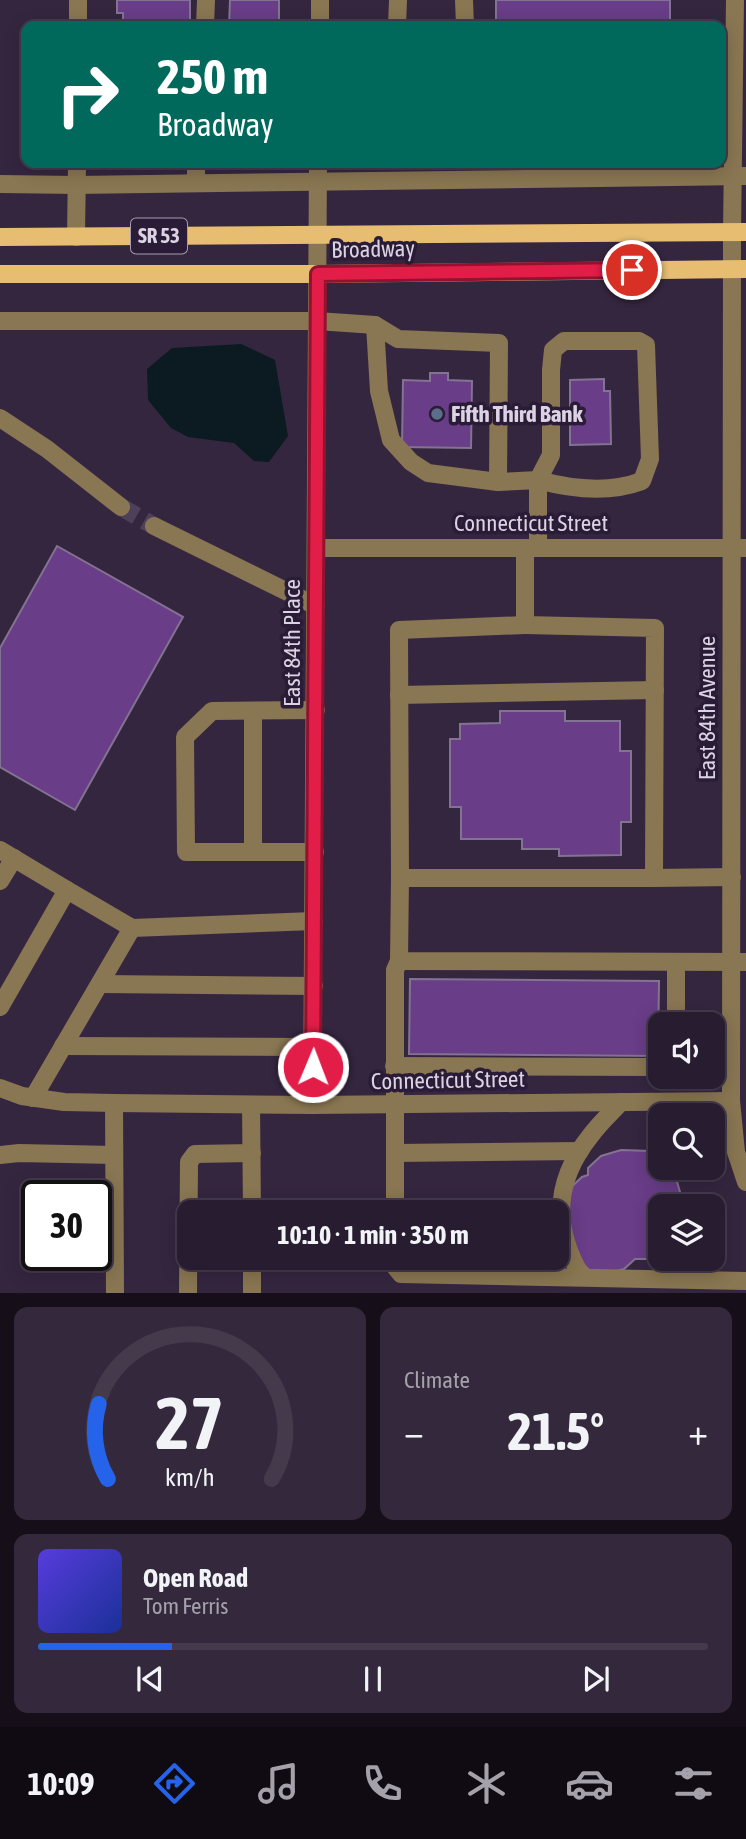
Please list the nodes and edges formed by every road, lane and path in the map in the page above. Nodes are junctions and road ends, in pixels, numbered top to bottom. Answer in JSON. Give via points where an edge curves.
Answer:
{"nodes":[{"id":1,"x":78,"y":0,"type":"edge"},
{"id":2,"x":206,"y":0,"type":"edge"},
{"id":3,"x":320,"y":0,"type":"edge"},
{"id":4,"x":398,"y":0,"type":"edge"},
{"id":5,"x":464,"y":0,"type":"edge"},
{"id":6,"x":739,"y":5,"type":"edge"},
{"id":7,"x":78,"y":21,"type":"edge"},
{"id":8,"x":205,"y":21,"type":"edge"},
{"id":9,"x":320,"y":21,"type":"edge"},
{"id":10,"x":397,"y":21,"type":"edge"},
{"id":11,"x":464,"y":21,"type":"edge"},
{"id":12,"x":727,"y":129,"type":"edge"},
{"id":13,"x":77,"y":168,"type":"edge"},
{"id":14,"x":196,"y":168,"type":"edge"},
{"id":15,"x":493,"y":171,"type":"edge"},
{"id":16,"x":318,"y":172,"type":"edge"},
{"id":17,"x":739,"y":176,"type":"edge"},
{"id":18,"x":197,"y":183,"type":"junction"},
{"id":19,"x":0,"y":184,"type":"edge"},
{"id":20,"x":76,"y":185,"type":"junction"},
{"id":21,"x":739,"y":232,"type":"edge"},
{"id":22,"x":318,"y":235,"type":"junction"},
{"id":23,"x":0,"y":237,"type":"edge"},
{"id":24,"x":76,"y":237,"type":"junction"},
{"id":25,"x":739,"y":269,"type":"edge"},
{"id":26,"x":0,"y":274,"type":"edge"},
{"id":27,"x":318,"y":274,"type":"junction"},
{"id":28,"x":0,"y":321,"type":"edge"},
{"id":29,"x":317,"y":321,"type":"junction"},
{"id":30,"x":375,"y":325,"type":"junction"},
{"id":31,"x":0,"y":418,"type":"edge"},
{"id":32,"x":538,"y":480,"type":"junction"},
{"id":33,"x":498,"y":482,"type":"junction"},
{"id":34,"x":121,"y":507,"type":"tunnel mouth"},
{"id":35,"x":154,"y":526,"type":"tunnel mouth"},
{"id":36,"x":317,"y":548,"type":"junction"},
{"id":37,"x":532,"y":548,"type":"junction"},
{"id":38,"x":739,"y":548,"type":"edge"},
{"id":39,"x":316,"y":606,"type":"junction"},
{"id":40,"x":525,"y":625,"type":"junction"},
{"id":41,"x":655,"y":691,"type":"junction"},
{"id":42,"x":399,"y":695,"type":"junction"},
{"id":43,"x":316,"y":710,"type":"junction"},
{"id":44,"x":739,"y":710,"type":"edge"},
{"id":45,"x":253,"y":711,"type":"junction"},
{"id":46,"x":253,"y":852,"type":"junction"},
{"id":47,"x":315,"y":852,"type":"junction"},
{"id":48,"x":7,"y":854,"type":"edge"},
{"id":49,"x":732,"y":877,"type":"junction"},
{"id":50,"x":400,"y":878,"type":"junction"},
{"id":51,"x":654,"y":878,"type":"junction"},
{"id":52,"x":0,"y":881,"type":"edge"},
{"id":53,"x":67,"y":890,"type":"junction"},
{"id":54,"x":314,"y":921,"type":"junction"},
{"id":55,"x":132,"y":928,"type":"junction"},
{"id":56,"x":400,"y":961,"type":"junction"},
{"id":57,"x":676,"y":962,"type":"junction"},
{"id":58,"x":739,"y":962,"type":"edge"},
{"id":59,"x":100,"y":984,"type":"junction"},
{"id":60,"x":314,"y":986,"type":"junction"},
{"id":61,"x":0,"y":1007,"type":"edge"},
{"id":62,"x":676,"y":1012,"type":"edge"},
{"id":63,"x":64,"y":1046,"type":"junction"},
{"id":64,"x":313,"y":1047,"type":"junction"},
{"id":65,"x":394,"y":1066,"type":"junction"},
{"id":66,"x":648,"y":1067,"type":"edge"},
{"id":67,"x":0,"y":1088,"type":"edge"},
{"id":68,"x":33,"y":1098,"type":"junction"},
{"id":69,"x":731,"y":1101,"type":"junction"},
{"id":70,"x":621,"y":1102,"type":"junction"},
{"id":71,"x":114,"y":1103,"type":"junction"},
{"id":72,"x":251,"y":1105,"type":"junction"},
{"id":73,"x":313,"y":1105,"type":"junction"},
{"id":74,"x":394,"y":1105,"type":"junction"},
{"id":75,"x":579,"y":1151,"type":"junction"},
{"id":76,"x":252,"y":1153,"type":"junction"},
{"id":77,"x":394,"y":1153,"type":"junction"},
{"id":78,"x":0,"y":1155,"type":"edge"},
{"id":79,"x":114,"y":1155,"type":"junction"},
{"id":80,"x":746,"y":1182,"type":"edge"},
{"id":81,"x":252,"y":1200,"type":"edge"},
{"id":82,"x":395,"y":1200,"type":"edge"},
{"id":83,"x":561,"y":1200,"type":"edge"},
{"id":84,"x":569,"y":1252,"type":"edge"},
{"id":85,"x":252,"y":1270,"type":"edge"},
{"id":86,"x":396,"y":1270,"type":"edge"},
{"id":87,"x":582,"y":1277,"type":"junction"},
{"id":88,"x":746,"y":1281,"type":"edge"},
{"id":89,"x":115,"y":1293,"type":"edge"},
{"id":90,"x":188,"y":1293,"type":"edge"},
{"id":91,"x":252,"y":1293,"type":"edge"}],
"edges":[{"from":1,"to":7,"type":"street"},
{"from":2,"to":8,"type":"street"},
{"from":3,"to":9,"type":"street"},
{"from":4,"to":10,"type":"street"},
{"from":5,"to":11,"type":"street"},
{"from":6,"to":12,"type":"street","name":"East 84th Avenue"},
{"from":12,"to":17,"type":"street","name":"East 84th Avenue"},
{"from":13,"to":20,"type":"street"},
{"from":14,"to":18,"type":"street"},
{"from":15,"to":16,"type":"street"},
{"from":15,"to":17,"type":"street"},
{"from":16,"to":18,"type":"street"},
{"from":16,"to":22,"type":"street","name":"East 84th Place"},
{"from":17,"to":21,"type":"street","name":"East 84th Avenue"},
{"from":18,"to":20,"type":"street"},
{"from":19,"to":20,"type":"street"},
{"from":20,"to":24,"type":"street"},
{"from":21,"to":22,"type":"main road","name":"Broadway","number":"SR 53"},
{"from":21,"to":25,"type":"street","name":"East 84th Avenue"},
{"from":22,"to":24,"type":"main road","name":"Broadway","number":"SR 53"},
{"from":22,"to":27,"type":"street","name":"East 84th Place"},
{"from":23,"to":24,"type":"main road","name":"Broadway","number":"SR 53"},
{"from":25,"to":27,"type":"main road","name":"Broadway","number":"SR 53"},
{"from":25,"to":38,"type":"street","name":"East 84th Avenue"},
{"from":26,"to":27,"type":"main road","name":"Broadway","number":"SR 53"},
{"from":27,"to":29,"type":"street","name":"East 84th Place"},
{"from":28,"to":29,"type":"street"},
{"from":29,"to":30,"type":"street"},
{"from":29,"to":36,"type":"street","name":"East 84th Place"},
{"from":30,"to":33,"type":"street","via":[[379,391],[391,440],[428,473]]},
{"from":30,"to":33,"type":"street","via":[[398,338],[499,343]]},
{"from":31,"to":34,"type":"street"},
{"from":32,"to":32,"type":"street","via":[[595,488],[642,481],[650,459],[646,345],[639,341],[564,341],[553,350],[551,455]]},
{"from":32,"to":33,"type":"street"},
{"from":32,"to":37,"type":"street"},
{"from":35,"to":39,"type":"street"},
{"from":36,"to":37,"type":"street","name":"Connecticut Street"},
{"from":36,"to":39,"type":"street","name":"East 84th Place"},
{"from":37,"to":38,"type":"street","name":"Connecticut Street"},
{"from":37,"to":40,"type":"street"},
{"from":38,"to":44,"type":"street","name":"East 84th Avenue"},
{"from":39,"to":43,"type":"street","name":"East 84th Place"},
{"from":40,"to":41,"type":"street","via":[[655,628]]},
{"from":40,"to":42,"type":"street","via":[[399,629]]},
{"from":41,"to":42,"type":"street"},
{"from":41,"to":51,"type":"street"},
{"from":42,"to":50,"type":"street"},
{"from":43,"to":45,"type":"street"},
{"from":43,"to":47,"type":"street","name":"East 84th Place"},
{"from":44,"to":49,"type":"street","name":"East 84th Avenue"},
{"from":45,"to":46,"type":"street"},
{"from":45,"to":46,"type":"street","via":[[212,711],[185,737],[186,852]]},
{"from":46,"to":47,"type":"street"},
{"from":47,"to":54,"type":"street","name":"East 84th Place"},
{"from":48,"to":52,"type":"street"},
{"from":48,"to":53,"type":"street"},
{"from":49,"to":51,"type":"street"},
{"from":49,"to":58,"type":"street","name":"East 84th Avenue"},
{"from":50,"to":51,"type":"street"},
{"from":50,"to":56,"type":"street"},
{"from":53,"to":55,"type":"street"},
{"from":53,"to":61,"type":"street"},
{"from":54,"to":55,"type":"street"},
{"from":54,"to":60,"type":"street","name":"East 84th Place"},
{"from":55,"to":59,"type":"street"},
{"from":56,"to":57,"type":"street"},
{"from":56,"to":65,"type":"street","via":[[394,970]]},
{"from":57,"to":58,"type":"street"},
{"from":57,"to":62,"type":"street"},
{"from":58,"to":69,"type":"street","name":"East 84th Avenue"},
{"from":59,"to":60,"type":"street"},
{"from":59,"to":63,"type":"street"},
{"from":60,"to":64,"type":"street","name":"East 84th Place"},
{"from":63,"to":64,"type":"street"},
{"from":63,"to":68,"type":"street"},
{"from":64,"to":73,"type":"street","name":"East 84th Place"},
{"from":65,"to":66,"type":"street"},
{"from":65,"to":74,"type":"street"},
{"from":67,"to":68,"type":"street","name":"Connecticut Street"},
{"from":68,"to":71,"type":"street","name":"Connecticut Street"},
{"from":69,"to":70,"type":"street","name":"Connecticut Street"},
{"from":69,"to":80,"type":"street","name":"East 84th Avenue","via":[[736,1152]]},
{"from":70,"to":74,"type":"street","name":"Connecticut Street"},
{"from":70,"to":75,"type":"street"},
{"from":71,"to":72,"type":"street","name":"Connecticut Street"},
{"from":71,"to":79,"type":"street"},
{"from":72,"to":73,"type":"street","name":"Connecticut Street"},
{"from":72,"to":76,"type":"street"},
{"from":73,"to":74,"type":"street","name":"Connecticut Street"},
{"from":74,"to":77,"type":"street"},
{"from":75,"to":77,"type":"street"},
{"from":75,"to":83,"type":"street"},
{"from":76,"to":81,"type":"street"},
{"from":76,"to":90,"type":"street","via":[[195,1154],[189,1162]]},
{"from":77,"to":82,"type":"street"},
{"from":78,"to":79,"type":"street"},
{"from":79,"to":89,"type":"street"},
{"from":84,"to":87,"type":"street"},
{"from":85,"to":91,"type":"street"},
{"from":86,"to":87,"type":"street","via":[[401,1274]]},
{"from":87,"to":88,"type":"street"}]}
